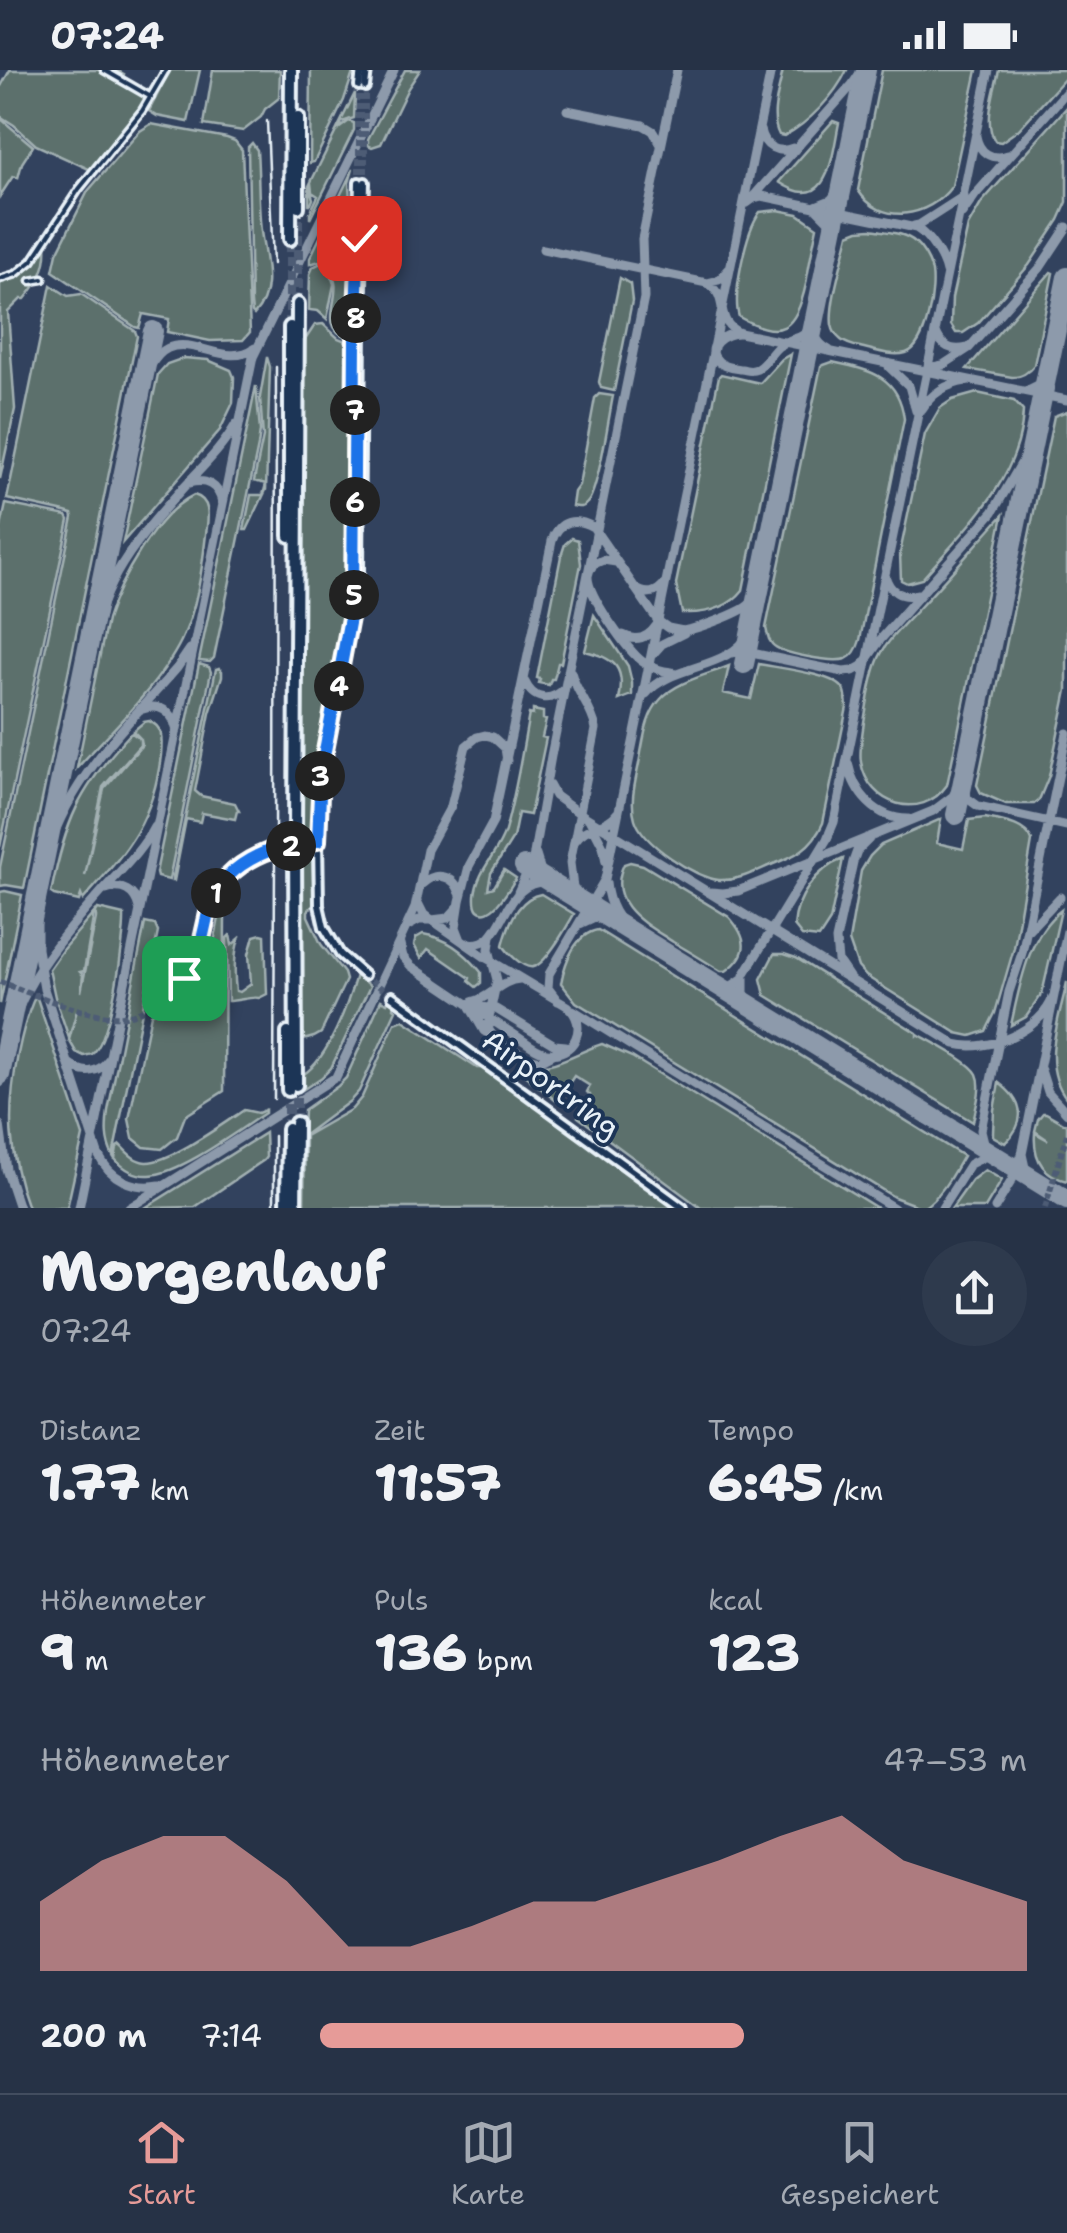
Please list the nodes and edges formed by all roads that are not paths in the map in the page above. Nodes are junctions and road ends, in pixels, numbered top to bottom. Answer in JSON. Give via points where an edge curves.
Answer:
{"nodes":[{"id":1,"x":104,"y":70,"type":"edge"},
{"id":2,"x":166,"y":70,"type":"edge"},
{"id":3,"x":364,"y":70,"type":"edge"},
{"id":4,"x":296,"y":71,"type":"edge"},
{"id":5,"x":362,"y":86,"type":"tunnel mouth"},
{"id":6,"x":152,"y":97,"type":"junction"},
{"id":7,"x":362,"y":182,"type":"tunnel mouth"},
{"id":8,"x":298,"y":207,"type":"tunnel mouth"},
{"id":9,"x":290,"y":239,"type":"tunnel mouth"},
{"id":10,"x":0,"y":279,"type":"edge"},
{"id":11,"x":298,"y":304,"type":"tunnel mouth"},
{"id":12,"x":290,"y":327,"type":"tunnel mouth"},
{"id":13,"x":318,"y":841,"type":"junction"},
{"id":14,"x":364,"y":976,"type":"tunnel mouth"},
{"id":15,"x":392,"y":996,"type":"tunnel mouth"},
{"id":16,"x":158,"y":1000,"type":"tunnel mouth"},
{"id":17,"x":287,"y":1208,"type":"edge"},
{"id":18,"x":295,"y":1208,"type":"edge"},
{"id":19,"x":684,"y":1208,"type":"edge"}],
"edges":[{"from":1,"to":6,"type":"street"},
{"from":2,"to":6,"type":"street"},
{"from":3,"to":5,"type":"street"},
{"from":4,"to":8,"type":"highway"},
{"from":4,"to":9,"type":"highway"},
{"from":6,"to":10,"type":"street","via":[[32,261]]},
{"from":7,"to":13,"type":"street","via":[[360,572],[321,772]]},
{"from":11,"to":12,"type":"highway","via":[[292,1088]]},
{"from":13,"to":14,"type":"street","via":[[322,922],[340,954]]},
{"from":13,"to":16,"type":"street","bridge":true,"via":[[269,852],[237,868],[210,908],[193,965]]},
{"from":15,"to":19,"type":"street","name":"Airportring"},
{"from":17,"to":18,"type":"highway","via":[[292,1126]]}]}
